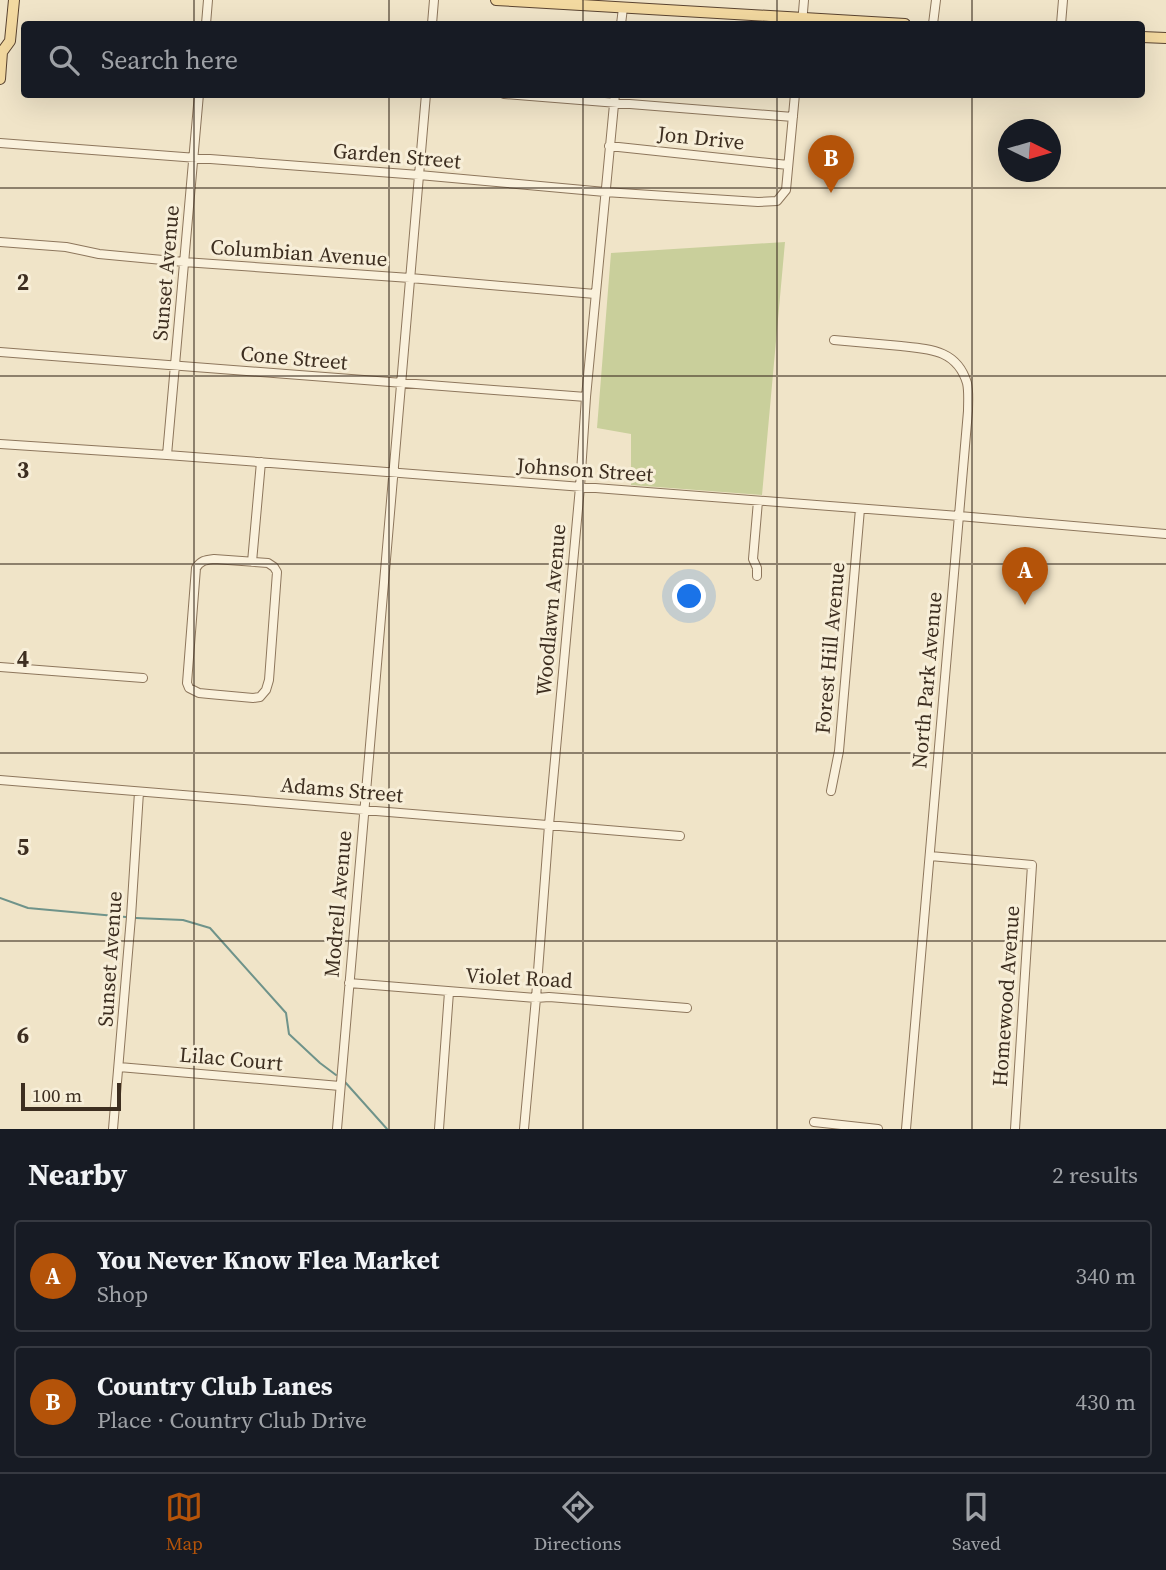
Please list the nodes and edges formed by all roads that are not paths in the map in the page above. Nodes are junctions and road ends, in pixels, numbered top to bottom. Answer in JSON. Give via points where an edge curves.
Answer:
{"nodes":[{"id":1,"x":14,"y":0,"type":"edge"},
{"id":2,"x":208,"y":0,"type":"edge"},
{"id":3,"x":434,"y":0,"type":"edge"},
{"id":4,"x":496,"y":0,"type":"edge"},
{"id":5,"x":804,"y":0,"type":"edge"},
{"id":6,"x":936,"y":0,"type":"edge"},
{"id":7,"x":1063,"y":0,"type":"edge"},
{"id":8,"x":623,"y":8,"type":"junction"},
{"id":9,"x":206,"y":21,"type":"edge"},
{"id":10,"x":432,"y":21,"type":"edge"},
{"id":11,"x":621,"y":21,"type":"edge"},
{"id":12,"x":802,"y":21,"type":"edge"},
{"id":13,"x":933,"y":21,"type":"edge"},
{"id":14,"x":1061,"y":21,"type":"edge"},
{"id":15,"x":1145,"y":37,"type":"edge"},
{"id":16,"x":1166,"y":38,"type":"edge"},
{"id":17,"x":1,"y":50,"type":"edge"},
{"id":18,"x":0,"y":79,"type":"edge"},
{"id":19,"x":199,"y":98,"type":"edge"},
{"id":20,"x":426,"y":98,"type":"edge"},
{"id":21,"x":593,"y":98,"type":"edge"},
{"id":22,"x":795,"y":98,"type":"edge"},
{"id":23,"x":615,"y":99,"type":"edge"},
{"id":24,"x":793,"y":117,"type":"junction"},
{"id":25,"x":0,"y":143,"type":"edge"},
{"id":26,"x":610,"y":146,"type":"junction"},
{"id":27,"x":194,"y":157,"type":"junction"},
{"id":28,"x":788,"y":165,"type":"junction"},
{"id":29,"x":419,"y":175,"type":"junction"},
{"id":30,"x":605,"y":192,"type":"junction"},
{"id":31,"x":0,"y":243,"type":"edge"},
{"id":32,"x":184,"y":262,"type":"junction"},
{"id":33,"x":410,"y":278,"type":"junction"},
{"id":34,"x":596,"y":294,"type":"junction"},
{"id":35,"x":834,"y":340,"type":"dead end"},
{"id":36,"x":0,"y":352,"type":"edge"},
{"id":37,"x":175,"y":365,"type":"junction"},
{"id":38,"x":401,"y":384,"type":"junction"},
{"id":39,"x":586,"y":397,"type":"junction"},
{"id":40,"x":0,"y":444,"type":"edge"},
{"id":41,"x":167,"y":454,"type":"junction"},
{"id":42,"x":261,"y":462,"type":"junction"},
{"id":43,"x":393,"y":472,"type":"junction"},
{"id":44,"x":580,"y":487,"type":"junction"},
{"id":45,"x":758,"y":501,"type":"junction"},
{"id":46,"x":860,"y":509,"type":"junction"},
{"id":47,"x":959,"y":516,"type":"junction"},
{"id":48,"x":1166,"y":534,"type":"edge"},
{"id":49,"x":252,"y":562,"type":"junction"},
{"id":50,"x":757,"y":576,"type":"dead end"},
{"id":51,"x":0,"y":667,"type":"edge"},
{"id":52,"x":143,"y":678,"type":"dead end"},
{"id":53,"x":0,"y":780,"type":"edge"},
{"id":54,"x":831,"y":791,"type":"dead end"},
{"id":55,"x":139,"y":792,"type":"junction"},
{"id":56,"x":363,"y":809,"type":"junction"},
{"id":57,"x":548,"y":825,"type":"junction"},
{"id":58,"x":680,"y":836,"type":"dead end"},
{"id":59,"x":930,"y":856,"type":"junction"},
{"id":60,"x":349,"y":983,"type":"junction"},
{"id":61,"x":449,"y":992,"type":"junction"},
{"id":62,"x":536,"y":998,"type":"junction"},
{"id":63,"x":687,"y":1008,"type":"dead end"},
{"id":64,"x":119,"y":1067,"type":"junction"},
{"id":65,"x":340,"y":1086,"type":"junction"},
{"id":66,"x":814,"y":1122,"type":"dead end"},
{"id":67,"x":113,"y":1129,"type":"edge"},
{"id":68,"x":337,"y":1129,"type":"edge"},
{"id":69,"x":439,"y":1129,"type":"edge"},
{"id":70,"x":524,"y":1129,"type":"edge"},
{"id":71,"x":878,"y":1129,"type":"edge"},
{"id":72,"x":906,"y":1129,"type":"edge"},
{"id":73,"x":1015,"y":1129,"type":"edge"}],
"edges":[{"from":1,"to":17,"type":"main road","via":[[10,41]]},
{"from":2,"to":9,"type":"street"},
{"from":3,"to":10,"type":"street"},
{"from":4,"to":8,"type":"main road"},
{"from":5,"to":12,"type":"street"},
{"from":6,"to":13,"type":"street"},
{"from":7,"to":14,"type":"street"},
{"from":8,"to":11,"type":"street"},
{"from":8,"to":12,"type":"main road"},
{"from":15,"to":16,"type":"main road"},
{"from":17,"to":18,"type":"main road"},
{"from":19,"to":27,"type":"street","name":"Sunset Avenue"},
{"from":20,"to":29,"type":"street","name":"Modrell Avenue"},
{"from":21,"to":23,"type":"street"},
{"from":22,"to":24,"type":"street"},
{"from":23,"to":24,"type":"street"},
{"from":23,"to":26,"type":"street","name":"Woodlawn Avenue"},
{"from":24,"to":28,"type":"street"},
{"from":25,"to":27,"type":"street","name":"Garden Street"},
{"from":26,"to":28,"type":"street","name":"Jon Drive"},
{"from":26,"to":30,"type":"street","name":"Woodlawn Avenue"},
{"from":27,"to":29,"type":"street","name":"Garden Street"},
{"from":27,"to":32,"type":"street","name":"Sunset Avenue"},
{"from":28,"to":30,"type":"street","name":"Garden Street","via":[[786,190],[777,201]]},
{"from":29,"to":30,"type":"street","name":"Garden Street"},
{"from":29,"to":33,"type":"street","name":"Modrell Avenue"},
{"from":30,"to":34,"type":"street","name":"Woodlawn Avenue"},
{"from":31,"to":32,"type":"street","name":"Columbian Avenue"},
{"from":32,"to":33,"type":"street","name":"Columbian Avenue"},
{"from":32,"to":37,"type":"street","name":"Sunset Avenue"},
{"from":33,"to":34,"type":"street","name":"Columbian Avenue"},
{"from":33,"to":38,"type":"street","name":"Modrell Avenue"},
{"from":34,"to":39,"type":"street","name":"Woodlawn Avenue"},
{"from":35,"to":47,"type":"street","name":"North Park Avenue","via":[[942,352],[961,369],[968,385],[968,411]]},
{"from":36,"to":37,"type":"street","name":"Cone Street"},
{"from":37,"to":38,"type":"street","name":"Cone Street"},
{"from":37,"to":41,"type":"street","name":"Sunset Avenue"},
{"from":38,"to":39,"type":"street","name":"Cone Street"},
{"from":38,"to":43,"type":"street","name":"Modrell Avenue"},
{"from":39,"to":44,"type":"street","name":"Woodlawn Avenue"},
{"from":40,"to":41,"type":"street","name":"Johnson Street"},
{"from":41,"to":42,"type":"street","name":"Johnson Street"},
{"from":42,"to":43,"type":"street","name":"Johnson Street"},
{"from":42,"to":49,"type":"street"},
{"from":43,"to":44,"type":"street","name":"Johnson Street"},
{"from":43,"to":56,"type":"street","name":"Modrell Avenue"},
{"from":44,"to":45,"type":"street","name":"Johnson Street"},
{"from":44,"to":57,"type":"street","name":"Woodlawn Avenue"},
{"from":45,"to":46,"type":"street","name":"Johnson Street"},
{"from":45,"to":50,"type":"street","via":[[753,559]]},
{"from":46,"to":47,"type":"street","name":"Johnson Street"},
{"from":46,"to":54,"type":"street","name":"Forest Hill Avenue","via":[[839,751]]},
{"from":47,"to":48,"type":"street","name":"Johnson Street"},
{"from":47,"to":59,"type":"street","name":"North Park Avenue"},
{"from":49,"to":49,"type":"street","via":[[274,566],[277,572],[267,690],[253,698],[200,693],[189,688],[187,679],[197,568],[205,560]]},
{"from":51,"to":52,"type":"street"},
{"from":53,"to":55,"type":"street","name":"Adams Street"},
{"from":55,"to":56,"type":"street","name":"Adams Street"},
{"from":55,"to":64,"type":"street","name":"Sunset Avenue"},
{"from":56,"to":57,"type":"street","name":"Adams Street"},
{"from":56,"to":60,"type":"street","name":"Modrell Avenue"},
{"from":57,"to":58,"type":"street","name":"Adams Street"},
{"from":57,"to":62,"type":"street","name":"Woodlawn Avenue"},
{"from":59,"to":72,"type":"street","name":"North Park Avenue"},
{"from":59,"to":73,"type":"street","name":"Homewood Avenue","via":[[1032,865]]},
{"from":60,"to":61,"type":"street","name":"Violet Road"},
{"from":60,"to":65,"type":"street","name":"Modrell Avenue"},
{"from":61,"to":62,"type":"street","name":"Violet Road"},
{"from":61,"to":69,"type":"street"},
{"from":62,"to":63,"type":"street","name":"Violet Road"},
{"from":62,"to":70,"type":"street","name":"Woodlawn Avenue"},
{"from":64,"to":65,"type":"street","name":"Lilac Court"},
{"from":64,"to":67,"type":"street","name":"Sunset Avenue"},
{"from":65,"to":68,"type":"street","name":"Modrell Avenue"},
{"from":66,"to":71,"type":"street"}]}
